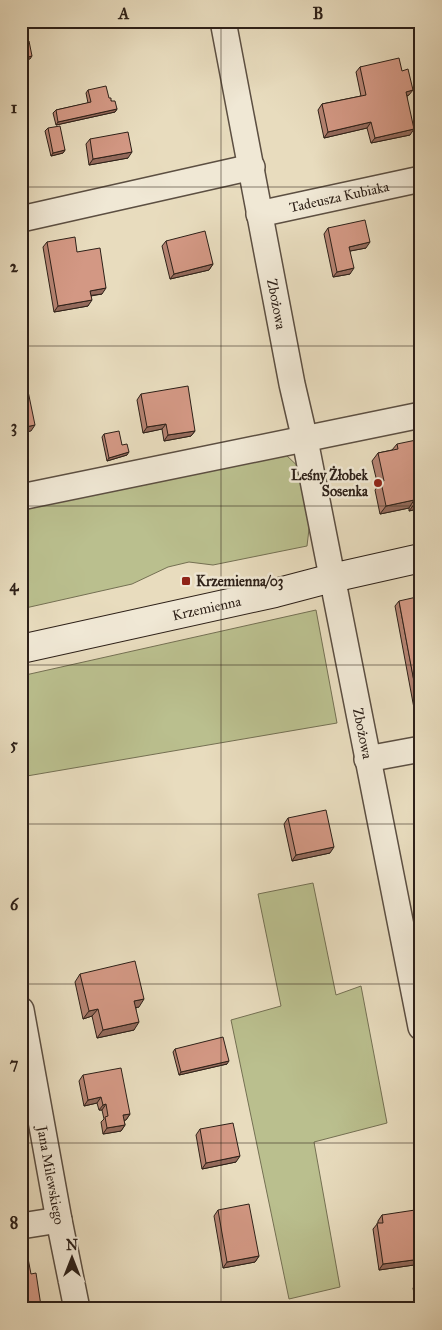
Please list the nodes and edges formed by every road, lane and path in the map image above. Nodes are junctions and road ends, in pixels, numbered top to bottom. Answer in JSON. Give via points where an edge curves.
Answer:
{"nodes":[{"id":1,"x":228,"y":22,"type":"edge"},
{"id":2,"x":252,"y":167,"type":"junction"},
{"id":3,"x":421,"y":179,"type":"edge"},
{"id":4,"x":259,"y":214,"type":"junction"},
{"id":5,"x":21,"y":219,"type":"edge"},
{"id":6,"x":421,"y":415,"type":"edge"},
{"id":7,"x":305,"y":440,"type":"junction"},
{"id":8,"x":21,"y":497,"type":"edge"},
{"id":9,"x":421,"y":558,"type":"edge"},
{"id":10,"x":332,"y":578,"type":"junction"},
{"id":11,"x":21,"y":649,"type":"edge"},
{"id":12,"x":421,"y":749,"type":"edge"},
{"id":13,"x":367,"y":759,"type":"junction"},
{"id":14,"x":21,"y":1010,"type":"edge"},
{"id":15,"x":420,"y":1017,"type":"edge"},
{"id":16,"x":59,"y":1220,"type":"junction"},
{"id":17,"x":21,"y":1226,"type":"edge"},
{"id":18,"x":77,"y":1309,"type":"edge"}],
"edges":[{"from":1,"to":2,"type":"street","name":"Zbożowa"},
{"from":2,"to":4,"type":"street","name":"Zbożowa"},
{"from":2,"to":5,"type":"street"},
{"from":3,"to":4,"type":"street","name":"Tadeusza Kubiaka"},
{"from":4,"to":7,"type":"street","name":"Zbożowa"},
{"from":6,"to":7,"type":"street"},
{"from":7,"to":8,"type":"street"},
{"from":7,"to":10,"type":"street","name":"Zbożowa"},
{"from":9,"to":10,"type":"main road","name":"Krzemienna"},
{"from":10,"to":11,"type":"main road","name":"Krzemienna"},
{"from":10,"to":13,"type":"street","name":"Zbożowa"},
{"from":12,"to":13,"type":"street"},
{"from":13,"to":15,"type":"street","name":"Zbożowa"},
{"from":14,"to":16,"type":"street","name":"Jana Milewskiego"},
{"from":16,"to":17,"type":"street"},
{"from":16,"to":18,"type":"street","name":"Jana Milewskiego"}]}
